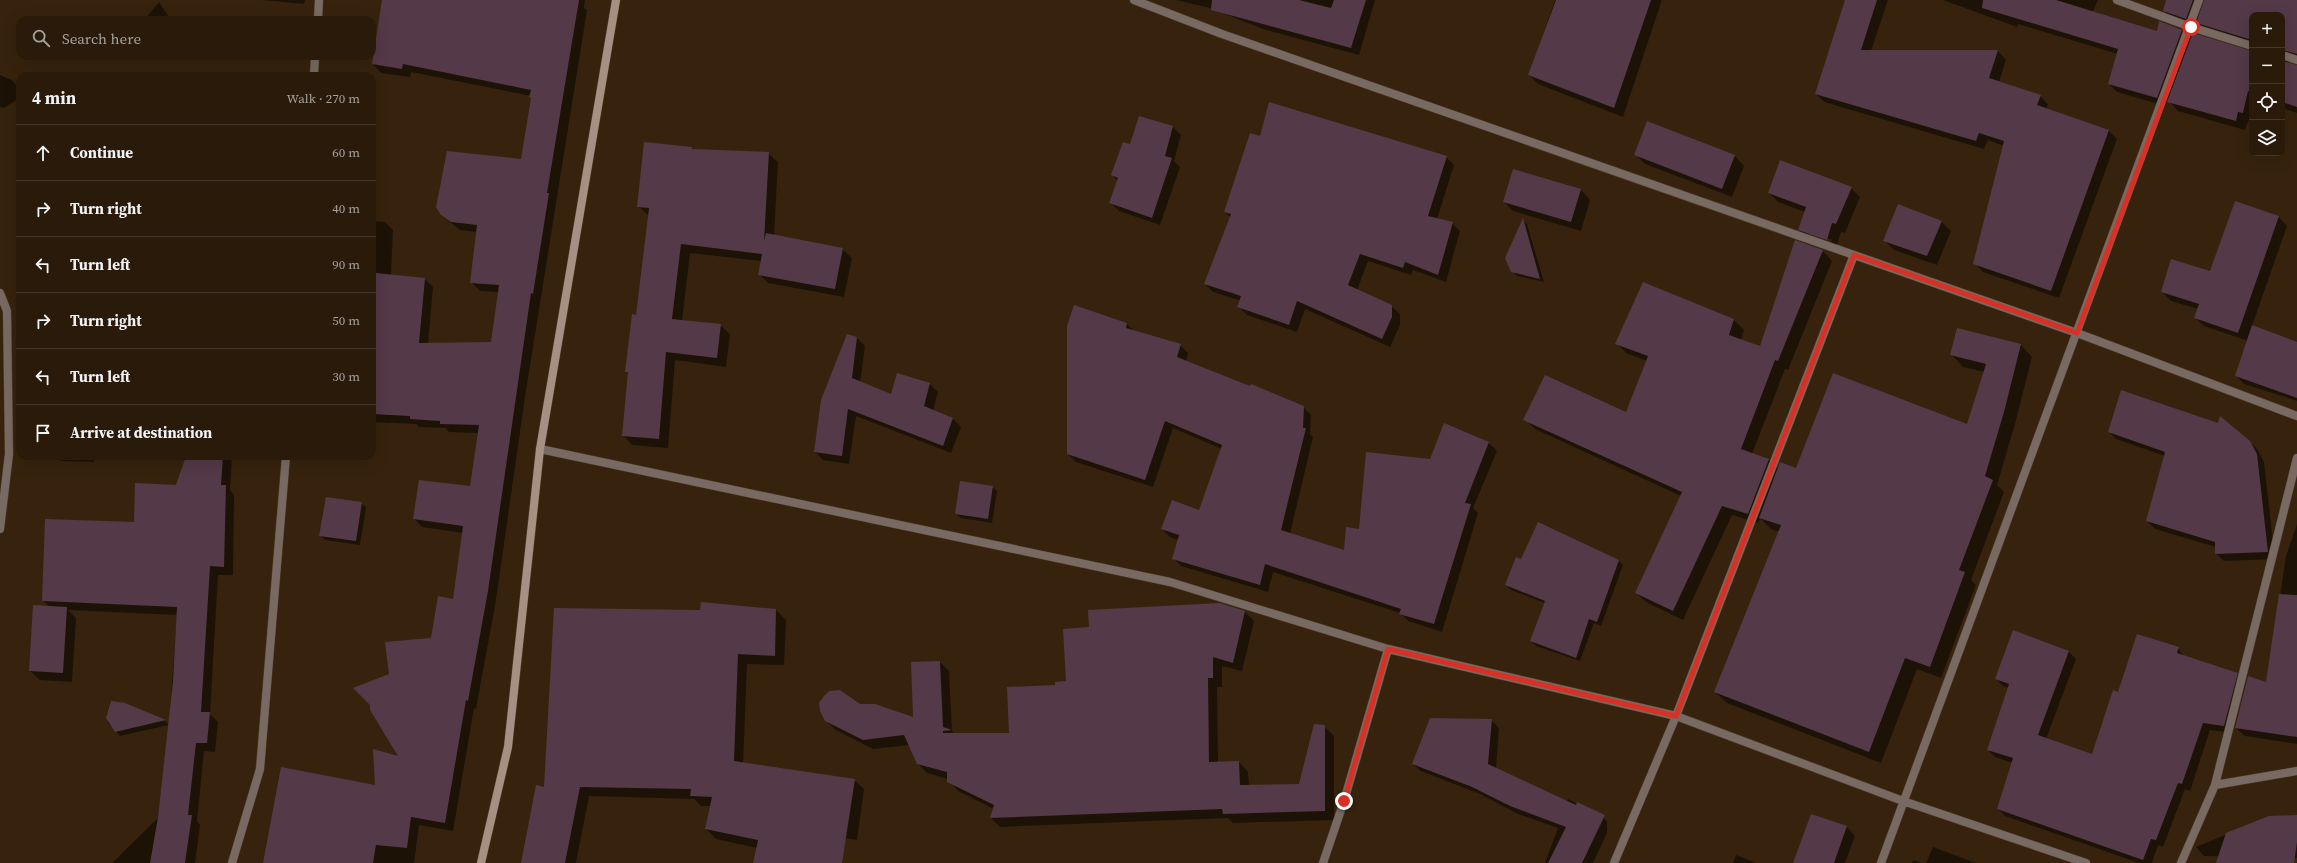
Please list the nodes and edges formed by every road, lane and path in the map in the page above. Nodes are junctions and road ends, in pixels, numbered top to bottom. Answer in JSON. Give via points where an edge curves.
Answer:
{"nodes":[{"id":1,"x":319,"y":0,"type":"edge"},
{"id":2,"x":616,"y":0,"type":"edge"},
{"id":3,"x":1134,"y":0,"type":"edge"},
{"id":4,"x":2117,"y":0,"type":"edge"},
{"id":5,"x":2199,"y":0,"type":"edge"},
{"id":6,"x":318,"y":16,"type":"edge"},
{"id":7,"x":2191,"y":27,"type":"junction"},
{"id":8,"x":2249,"y":45,"type":"edge"},
{"id":9,"x":2285,"y":56,"type":"edge"},
{"id":10,"x":315,"y":60,"type":"edge"},
{"id":11,"x":2297,"y":60,"type":"edge"},
{"id":12,"x":314,"y":72,"type":"edge"},
{"id":13,"x":1854,"y":255,"type":"junction"},
{"id":14,"x":0,"y":293,"type":"edge"},
{"id":15,"x":2077,"y":333,"type":"junction"},
{"id":16,"x":2297,"y":416,"type":"edge"},
{"id":17,"x":540,"y":449,"type":"junction"},
{"id":18,"x":2297,"y":458,"type":"edge"},
{"id":19,"x":286,"y":460,"type":"edge"},
{"id":20,"x":0,"y":529,"type":"edge"},
{"id":21,"x":1388,"y":649,"type":"junction"},
{"id":22,"x":1676,"y":716,"type":"junction"},
{"id":23,"x":2297,"y":771,"type":"edge"},
{"id":24,"x":2215,"y":785,"type":"junction"},
{"id":25,"x":1903,"y":801,"type":"junction"},
{"id":26,"x":232,"y":863,"type":"edge"},
{"id":27,"x":481,"y":863,"type":"edge"},
{"id":28,"x":1323,"y":863,"type":"edge"},
{"id":29,"x":1614,"y":863,"type":"edge"},
{"id":30,"x":1881,"y":863,"type":"edge"},
{"id":31,"x":2086,"y":863,"type":"edge"},
{"id":32,"x":2182,"y":863,"type":"edge"}],
"edges":[{"from":1,"to":6,"type":"street"},
{"from":2,"to":17,"type":"street"},
{"from":3,"to":13,"type":"street","via":[[1222,34]]},
{"from":4,"to":7,"type":"street"},
{"from":5,"to":7,"type":"street"},
{"from":7,"to":8,"type":"street"},
{"from":7,"to":15,"type":"street"},
{"from":9,"to":11,"type":"street"},
{"from":10,"to":12,"type":"street"},
{"from":13,"to":15,"type":"street"},
{"from":13,"to":22,"type":"street"},
{"from":14,"to":20,"type":"street","via":[[7,311],[9,454]]},
{"from":15,"to":16,"type":"street"},
{"from":15,"to":25,"type":"street"},
{"from":17,"to":21,"type":"street","via":[[1170,582]]},
{"from":17,"to":27,"type":"street","via":[[508,747]]},
{"from":18,"to":24,"type":"street"},
{"from":19,"to":26,"type":"street","via":[[260,769]]},
{"from":21,"to":22,"type":"street"},
{"from":21,"to":28,"type":"street","via":[[1344,801]]},
{"from":22,"to":25,"type":"street"},
{"from":22,"to":29,"type":"street"},
{"from":23,"to":24,"type":"street"},
{"from":24,"to":32,"type":"street"},
{"from":25,"to":30,"type":"street"},
{"from":25,"to":31,"type":"street"}]}
